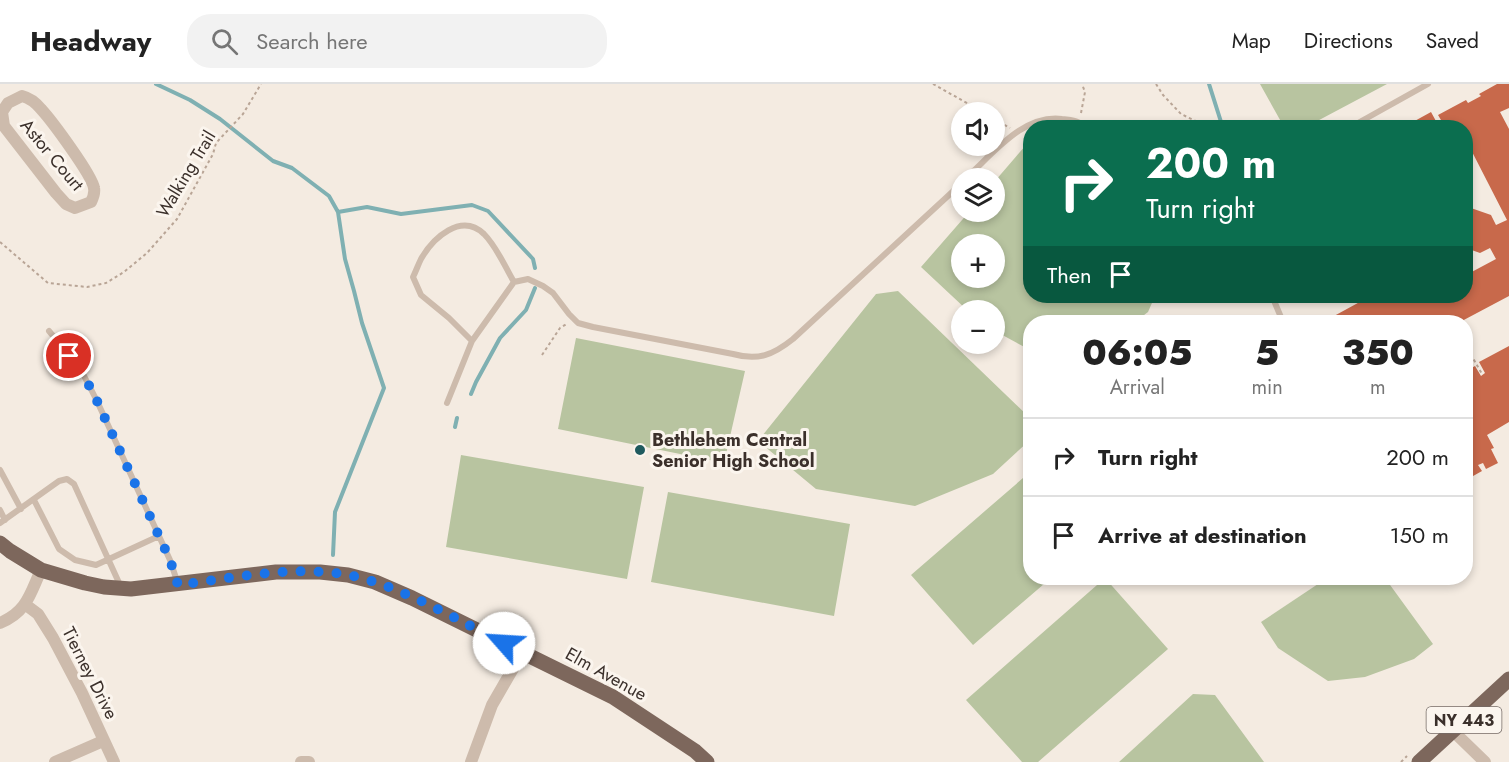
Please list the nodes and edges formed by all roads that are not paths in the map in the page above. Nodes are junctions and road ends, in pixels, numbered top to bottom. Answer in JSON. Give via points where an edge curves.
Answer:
{"nodes":[{"id":1,"x":1428,"y":84,"type":"edge"},
{"id":2,"x":0,"y":92,"type":"edge"},
{"id":3,"x":8,"y":103,"type":"junction"},
{"id":4,"x":1044,"y":120,"type":"edge"},
{"id":5,"x":1072,"y":120,"type":"edge"},
{"id":6,"x":1363,"y":120,"type":"edge"},
{"id":7,"x":1023,"y":128,"type":"edge"},
{"id":8,"x":977,"y":168,"type":"edge"},
{"id":9,"x":951,"y":193,"type":"edge"},
{"id":10,"x":514,"y":282,"type":"junction"},
{"id":11,"x":49,"y":331,"type":"dead end"},
{"id":12,"x":472,"y":341,"type":"junction"},
{"id":13,"x":447,"y":403,"type":"dead end"},
{"id":14,"x":0,"y":470,"type":"edge"},
{"id":15,"x":34,"y":500,"type":"junction"},
{"id":16,"x":21,"y":509,"type":"junction"},
{"id":17,"x":0,"y":510,"type":"edge"},
{"id":18,"x":3,"y":521,"type":"edge"},
{"id":19,"x":159,"y":536,"type":"junction"},
{"id":20,"x":0,"y":543,"type":"edge"},
{"id":21,"x":108,"y":560,"type":"junction"},
{"id":22,"x":41,"y":570,"type":"junction"},
{"id":23,"x":178,"y":585,"type":"junction"},
{"id":24,"x":121,"y":589,"type":"junction"},
{"id":25,"x":26,"y":605,"type":"junction"},
{"id":26,"x":0,"y":623,"type":"edge"},
{"id":27,"x":522,"y":652,"type":"junction"},
{"id":28,"x":1509,"y":679,"type":"edge"},
{"id":29,"x":1452,"y":731,"type":"junction"},
{"id":30,"x":103,"y":741,"type":"junction"},
{"id":31,"x":55,"y":762,"type":"edge"},
{"id":32,"x":114,"y":762,"type":"edge"},
{"id":33,"x":301,"y":762,"type":"edge"},
{"id":34,"x":309,"y":762,"type":"edge"},
{"id":35,"x":471,"y":762,"type":"edge"},
{"id":36,"x":707,"y":762,"type":"edge"},
{"id":37,"x":1419,"y":762,"type":"edge"},
{"id":38,"x":1485,"y":762,"type":"edge"}],
"edges":[{"from":1,"to":6,"type":"lane"},
{"from":2,"to":3,"type":"street","name":"Astor Court"},
{"from":3,"to":3,"type":"street","name":"Astor Court","via":[[28,97],[42,110],[88,172],[94,188],[91,202],[75,208],[56,194],[4,126],[2,112]]},
{"from":4,"to":5,"type":"lane"},
{"from":7,"to":8,"type":"lane"},
{"from":9,"to":10,"type":"lane","via":[[793,339],[771,354],[747,357],[578,323],[543,286],[528,279]]},
{"from":10,"to":12,"type":"lane"},
{"from":10,"to":12,"type":"lane","via":[[484,233],[467,225],[450,228],[421,259],[413,277],[421,295]]},
{"from":11,"to":19,"type":"lane","via":[[80,368]]},
{"from":12,"to":13,"type":"lane"},
{"from":14,"to":16,"type":"lane"},
{"from":15,"to":16,"type":"lane"},
{"from":15,"to":21,"type":"lane","via":[[59,549],[75,560],[96,565]]},
{"from":15,"to":21,"type":"lane","via":[[59,481],[67,479],[74,484]]},
{"from":16,"to":18,"type":"lane"},
{"from":17,"to":18,"type":"lane"},
{"from":19,"to":21,"type":"lane"},
{"from":19,"to":23,"type":"lane"},
{"from":20,"to":22,"type":"main road","name":"Elm Avenue"},
{"from":21,"to":24,"type":"lane"},
{"from":22,"to":24,"type":"main road","name":"Elm Avenue"},
{"from":22,"to":25,"type":"street"},
{"from":23,"to":24,"type":"main road","name":"Elm Avenue"},
{"from":23,"to":27,"type":"main road","name":"Elm Avenue","via":[[276,572],[348,575],[412,598]]},
{"from":25,"to":26,"type":"street"},
{"from":25,"to":30,"type":"street","name":"Tierney Drive","via":[[38,614],[53,638]]},
{"from":27,"to":35,"type":"street","via":[[492,705]]},
{"from":27,"to":36,"type":"main road","name":"Elm Avenue","via":[[613,697]]},
{"from":28,"to":29,"type":"main road","number":"NY 443"},
{"from":29,"to":37,"type":"main road","number":"NY 443"},
{"from":29,"to":38,"type":"street"},
{"from":30,"to":31,"type":"street"},
{"from":30,"to":32,"type":"street","name":"Tierney Drive"},
{"from":33,"to":34,"type":"street"}]}
